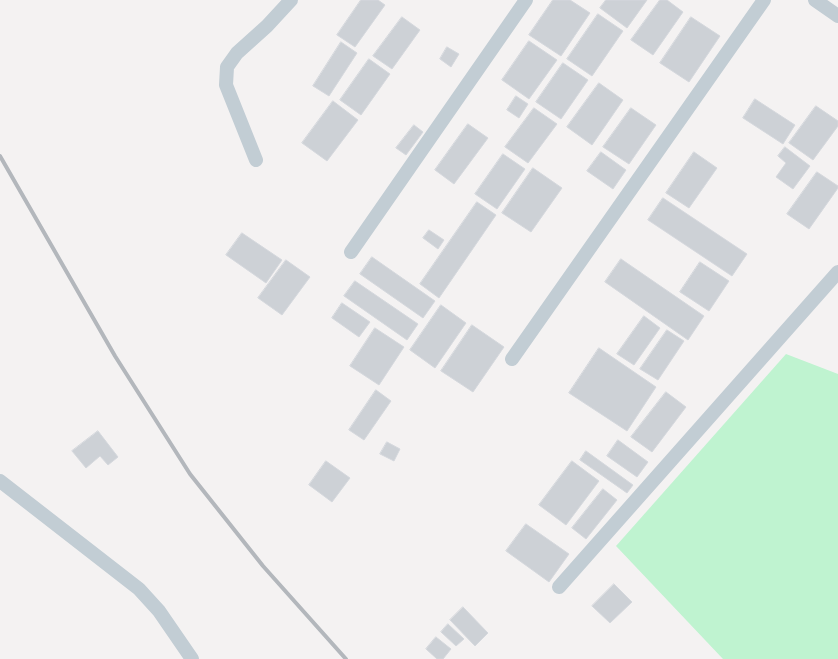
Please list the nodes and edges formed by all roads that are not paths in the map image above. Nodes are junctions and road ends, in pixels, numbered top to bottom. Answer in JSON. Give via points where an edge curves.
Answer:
{"nodes":[{"id":1,"x":291,"y":0,"type":"edge"},
{"id":2,"x":526,"y":0,"type":"edge"},
{"id":3,"x":764,"y":0,"type":"edge"},
{"id":4,"x":815,"y":0,"type":"edge"},
{"id":5,"x":838,"y":16,"type":"edge"},
{"id":6,"x":256,"y":160,"type":"dead end"},
{"id":7,"x":351,"y":252,"type":"dead end"},
{"id":8,"x":838,"y":272,"type":"edge"},
{"id":9,"x":512,"y":358,"type":"dead end"},
{"id":10,"x":0,"y":481,"type":"edge"},
{"id":11,"x":559,"y":587,"type":"dead end"},
{"id":12,"x":192,"y":659,"type":"edge"}],
"edges":[{"from":1,"to":6,"type":"street","via":[[227,67],[226,85]]},
{"from":2,"to":7,"type":"street"},
{"from":3,"to":9,"type":"street"},
{"from":4,"to":5,"type":"street"},
{"from":8,"to":11,"type":"street"},
{"from":10,"to":12,"type":"street","via":[[139,588],[159,610]]}]}
